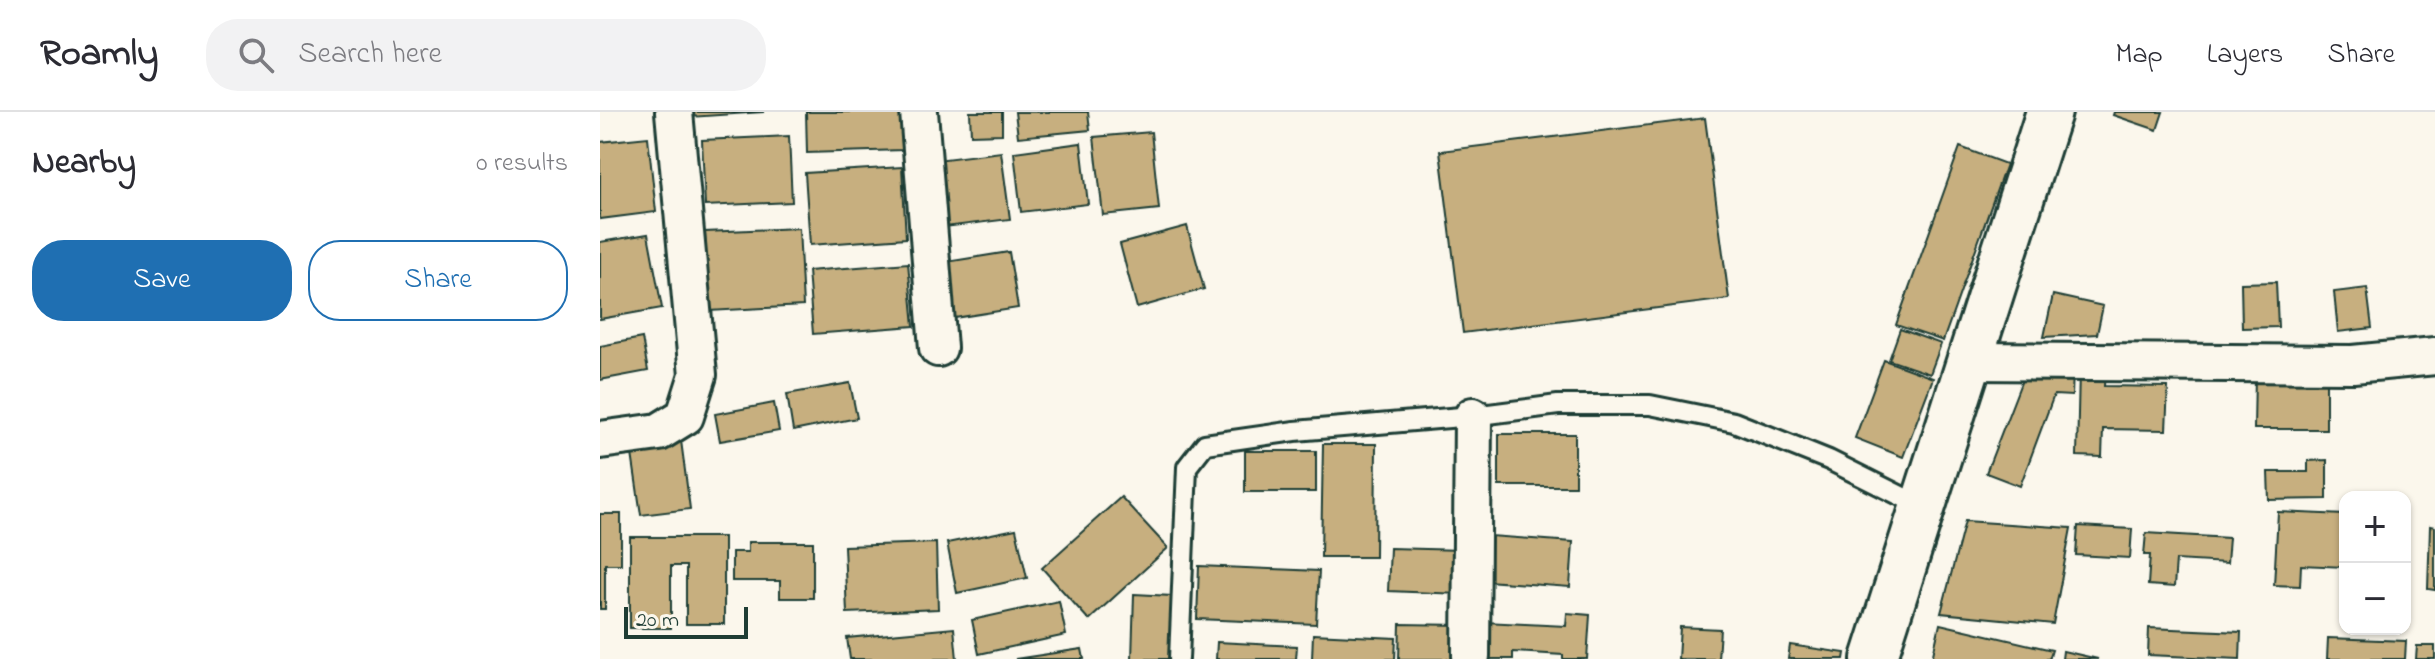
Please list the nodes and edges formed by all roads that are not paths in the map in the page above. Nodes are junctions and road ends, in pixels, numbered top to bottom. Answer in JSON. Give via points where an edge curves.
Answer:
{"nodes":[{"id":1,"x":674,"y":112,"type":"edge"},
{"id":2,"x":919,"y":112,"type":"edge"},
{"id":3,"x":2049,"y":112,"type":"edge"},
{"id":4,"x":938,"y":348,"type":"dead end"},
{"id":5,"x":2435,"y":356,"type":"edge"},
{"id":6,"x":1969,"y":361,"type":"junction"},
{"id":7,"x":1473,"y":416,"type":"junction"},
{"id":8,"x":600,"y":440,"type":"edge"},
{"id":9,"x":1923,"y":507,"type":"junction"},
{"id":10,"x":1471,"y":656,"type":"dead end"},
{"id":11,"x":1179,"y":659,"type":"edge"},
{"id":12,"x":1874,"y":659,"type":"edge"}],
"edges":[{"from":1,"to":8,"type":"street","via":[[698,375],[685,416],[659,432]]},
{"from":2,"to":4,"type":"street"},
{"from":3,"to":6,"type":"street"},
{"from":5,"to":6,"type":"street","via":[[2353,364]]},
{"from":6,"to":9,"type":"street"},
{"from":7,"to":9,"type":"lane","via":[[1558,405],[1650,405],[1734,422],[1829,460]]},
{"from":7,"to":10,"type":"street"},
{"from":7,"to":11,"type":"lane","via":[[1205,444],[1187,467]]},
{"from":9,"to":12,"type":"street"}]}
